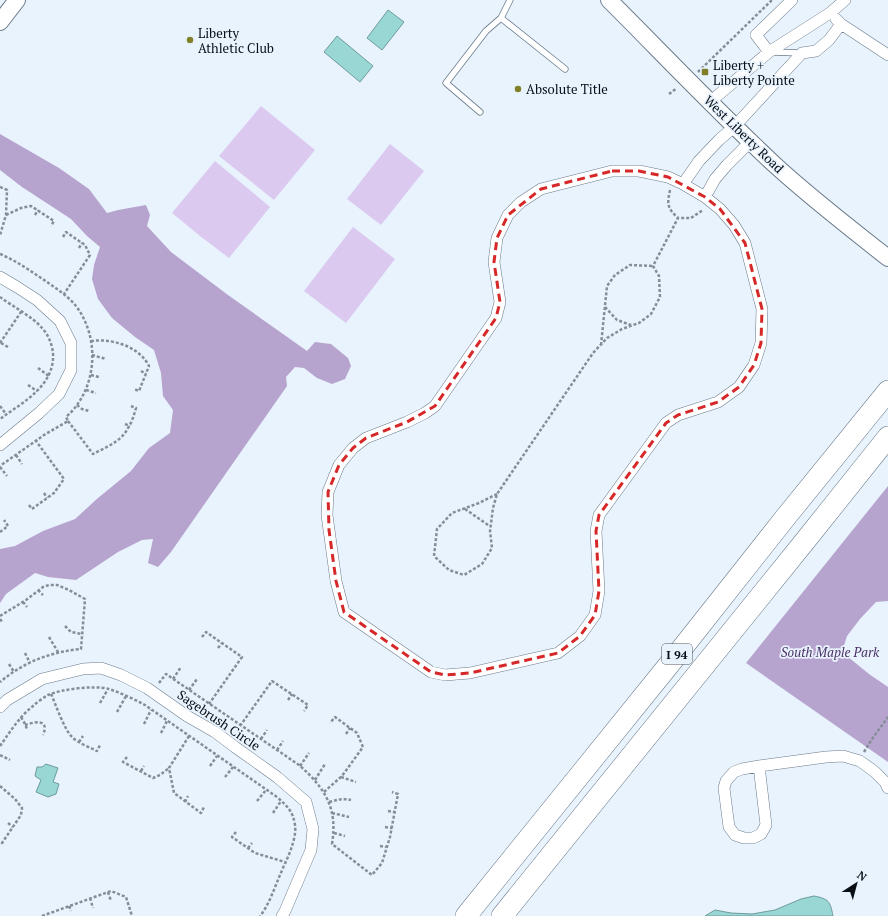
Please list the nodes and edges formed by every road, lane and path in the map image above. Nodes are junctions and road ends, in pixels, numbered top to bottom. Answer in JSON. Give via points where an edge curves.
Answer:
{"nodes":[{"id":1,"x":17,"y":0,"type":"edge"},
{"id":2,"x":510,"y":0,"type":"edge"},
{"id":3,"x":609,"y":0,"type":"edge"},
{"id":4,"x":772,"y":0,"type":"edge"},
{"id":5,"x":792,"y":0,"type":"edge"},
{"id":6,"x":845,"y":0,"type":"edge"},
{"id":7,"x":830,"y":13,"type":"junction"},
{"id":8,"x":501,"y":18,"type":"junction"},
{"id":9,"x":0,"y":22,"type":"edge"},
{"id":10,"x":841,"y":24,"type":"junction"},
{"id":11,"x":769,"y":52,"type":"junction"},
{"id":12,"x":802,"y":53,"type":"junction"},
{"id":13,"x":888,"y":55,"type":"edge"},
{"id":14,"x":565,"y":69,"type":"dead end"},
{"id":15,"x":698,"y":71,"type":"dead end"},
{"id":16,"x":674,"y":90,"type":"dead end"},
{"id":17,"x":669,"y":94,"type":"dead end"},
{"id":18,"x":710,"y":102,"type":"junction"},
{"id":19,"x":480,"y":112,"type":"dead end"},
{"id":20,"x":735,"y":126,"type":"junction"},
{"id":21,"x":751,"y":141,"type":"junction"},
{"id":22,"x":683,"y":184,"type":"junction"},
{"id":23,"x":0,"y":187,"type":"edge"},
{"id":24,"x":670,"y":190,"type":"dead end"},
{"id":25,"x":705,"y":197,"type":"junction"},
{"id":26,"x":38,"y":210,"type":"junction"},
{"id":27,"x":703,"y":210,"type":"dead end"},
{"id":28,"x":6,"y":215,"type":"junction"},
{"id":29,"x":35,"y":215,"type":"dead end"},
{"id":30,"x":678,"y":218,"type":"junction"},
{"id":31,"x":51,"y":226,"type":"dead end"},
{"id":32,"x":0,"y":235,"type":"edge"},
{"id":33,"x":63,"y":237,"type":"dead end"},
{"id":34,"x":82,"y":243,"type":"junction"},
{"id":35,"x":79,"y":248,"type":"dead end"},
{"id":36,"x":0,"y":254,"type":"edge"},
{"id":37,"x":888,"y":258,"type":"edge"},
{"id":38,"x":653,"y":266,"type":"junction"},
{"id":39,"x":0,"y":277,"type":"edge"},
{"id":40,"x":64,"y":294,"type":"junction"},
{"id":41,"x":0,"y":298,"type":"edge"},
{"id":42,"x":605,"y":306,"type":"junction"},
{"id":43,"x":21,"y":312,"type":"junction"},
{"id":44,"x":631,"y":326,"type":"junction"},
{"id":45,"x":91,"y":341,"type":"junction"},
{"id":46,"x":0,"y":343,"type":"edge"},
{"id":47,"x":601,"y":345,"type":"junction"},
{"id":48,"x":8,"y":347,"type":"dead end"},
{"id":49,"x":92,"y":355,"type":"junction"},
{"id":50,"x":106,"y":359,"type":"dead end"},
{"id":51,"x":38,"y":368,"type":"dead end"},
{"id":52,"x":141,"y":372,"type":"dead end"},
{"id":53,"x":146,"y":374,"type":"junction"},
{"id":54,"x":91,"y":375,"type":"junction"},
{"id":55,"x":49,"y":376,"type":"junction"},
{"id":56,"x":99,"y":377,"type":"dead end"},
{"id":57,"x":28,"y":384,"type":"dead end"},
{"id":58,"x":86,"y":390,"type":"junction"},
{"id":59,"x":134,"y":390,"type":"dead end"},
{"id":60,"x":37,"y":391,"type":"junction"},
{"id":61,"x":888,"y":392,"type":"edge"},
{"id":62,"x":96,"y":393,"type":"dead end"},
{"id":63,"x":77,"y":405,"type":"junction"},
{"id":64,"x":0,"y":406,"type":"edge"},
{"id":65,"x":131,"y":406,"type":"dead end"},
{"id":66,"x":89,"y":412,"type":"dead end"},
{"id":67,"x":6,"y":414,"type":"junction"},
{"id":68,"x":0,"y":419,"type":"edge"},
{"id":69,"x":68,"y":421,"type":"junction"},
{"id":70,"x":125,"y":424,"type":"dead end"},
{"id":71,"x":130,"y":426,"type":"junction"},
{"id":72,"x":888,"y":437,"type":"edge"},
{"id":73,"x":36,"y":441,"type":"junction"},
{"id":74,"x":0,"y":446,"type":"edge"},
{"id":75,"x":16,"y":455,"type":"junction"},
{"id":76,"x":22,"y":464,"type":"dead end"},
{"id":77,"x":0,"y":466,"type":"edge"},
{"id":78,"x":7,"y":476,"type":"dead end"},
{"id":79,"x":44,"y":493,"type":"dead end"},
{"id":80,"x":497,"y":494,"type":"junction"},
{"id":81,"x":47,"y":498,"type":"junction"},
{"id":82,"x":29,"y":505,"type":"dead end"},
{"id":83,"x":464,"y":509,"type":"junction"},
{"id":84,"x":4,"y":520,"type":"dead end"},
{"id":85,"x":491,"y":527,"type":"junction"},
{"id":86,"x":0,"y":532,"type":"edge"},
{"id":87,"x":38,"y":590,"type":"junction"},
{"id":88,"x":42,"y":596,"type":"dead end"},
{"id":89,"x":23,"y":602,"type":"junction"},
{"id":90,"x":27,"y":607,"type":"dead end"},
{"id":91,"x":0,"y":618,"type":"edge"},
{"id":92,"x":3,"y":623,"type":"dead end"},
{"id":93,"x":65,"y":626,"type":"dead end"},
{"id":94,"x":82,"y":634,"type":"junction"},
{"id":95,"x":49,"y":637,"type":"dead end"},
{"id":96,"x":202,"y":637,"type":"dead end"},
{"id":97,"x":222,"y":643,"type":"junction"},
{"id":98,"x":218,"y":648,"type":"dead end"},
{"id":99,"x":58,"y":652,"type":"junction"},
{"id":100,"x":25,"y":653,"type":"dead end"},
{"id":101,"x":30,"y":662,"type":"junction"},
{"id":102,"x":9,"y":664,"type":"dead end"},
{"id":103,"x":181,"y":667,"type":"dead end"},
{"id":104,"x":14,"y":672,"type":"junction"},
{"id":105,"x":173,"y":679,"type":"junction"},
{"id":106,"x":197,"y":679,"type":"dead end"},
{"id":107,"x":0,"y":682,"type":"edge"},
{"id":108,"x":158,"y":684,"type":"dead end"},
{"id":109,"x":108,"y":689,"type":"junction"},
{"id":110,"x":189,"y":690,"type":"junction"},
{"id":111,"x":51,"y":694,"type":"junction"},
{"id":112,"x":292,"y":694,"type":"junction"},
{"id":113,"x":126,"y":696,"type":"junction"},
{"id":114,"x":288,"y":700,"type":"dead end"},
{"id":115,"x":2,"y":701,"type":"edge"},
{"id":116,"x":100,"y":703,"type":"dead end"},
{"id":117,"x":209,"y":704,"type":"junction"},
{"id":118,"x":151,"y":710,"type":"junction"},
{"id":119,"x":304,"y":711,"type":"dead end"},
{"id":120,"x":117,"y":712,"type":"dead end"},
{"id":121,"x":20,"y":717,"type":"junction"},
{"id":122,"x":888,"y":717,"type":"edge"},
{"id":123,"x":167,"y":721,"type":"junction"},
{"id":124,"x":330,"y":723,"type":"dead end"},
{"id":125,"x":144,"y":724,"type":"dead end"},
{"id":126,"x":25,"y":725,"type":"junction"},
{"id":127,"x":240,"y":726,"type":"junction"},
{"id":128,"x":350,"y":728,"type":"junction"},
{"id":129,"x":27,"y":729,"type":"dead end"},
{"id":130,"x":267,"y":730,"type":"dead end"},
{"id":131,"x":161,"y":733,"type":"dead end"},
{"id":132,"x":346,"y":734,"type":"dead end"},
{"id":133,"x":43,"y":735,"type":"dead end"},
{"id":134,"x":83,"y":736,"type":"dead end"},
{"id":135,"x":189,"y":736,"type":"junction"},
{"id":136,"x":260,"y":739,"type":"junction"},
{"id":137,"x":283,"y":741,"type":"dead end"},
{"id":138,"x":80,"y":742,"type":"junction"},
{"id":139,"x":100,"y":745,"type":"dead end"},
{"id":140,"x":0,"y":746,"type":"edge"},
{"id":141,"x":277,"y":750,"type":"junction"},
{"id":142,"x":309,"y":754,"type":"dead end"},
{"id":143,"x":0,"y":755,"type":"edge"},
{"id":144,"x":217,"y":756,"type":"junction"},
{"id":145,"x":127,"y":757,"type":"dead end"},
{"id":146,"x":10,"y":760,"type":"dead end"},
{"id":147,"x":860,"y":761,"type":"junction"},
{"id":148,"x":325,"y":764,"type":"dead end"},
{"id":149,"x":144,"y":766,"type":"dead end"},
{"id":150,"x":210,"y":766,"type":"dead end"},
{"id":151,"x":300,"y":766,"type":"junction"},
{"id":152,"x":759,"y":766,"type":"junction"},
{"id":153,"x":233,"y":767,"type":"junction"},
{"id":154,"x":169,"y":768,"type":"junction"},
{"id":155,"x":141,"y":771,"type":"junction"},
{"id":156,"x":226,"y":777,"type":"dead end"},
{"id":157,"x":341,"y":777,"type":"junction"},
{"id":158,"x":315,"y":780,"type":"junction"},
{"id":159,"x":356,"y":782,"type":"dead end"},
{"id":160,"x":0,"y":786,"type":"edge"},
{"id":161,"x":888,"y":788,"type":"edge"},
{"id":162,"x":266,"y":790,"type":"junction"},
{"id":163,"x":324,"y":792,"type":"junction"},
{"id":164,"x":392,"y":792,"type":"dead end"},
{"id":165,"x":188,"y":796,"type":"dead end"},
{"id":166,"x":351,"y":800,"type":"dead end"},
{"id":167,"x":257,"y":801,"type":"dead end"},
{"id":168,"x":281,"y":801,"type":"junction"},
{"id":169,"x":185,"y":802,"type":"junction"},
{"id":170,"x":329,"y":802,"type":"junction"},
{"id":171,"x":204,"y":808,"type":"dead end"},
{"id":172,"x":388,"y":811,"type":"dead end"},
{"id":173,"x":273,"y":812,"type":"dead end"},
{"id":174,"x":394,"y":812,"type":"junction"},
{"id":175,"x":332,"y":813,"type":"junction"},
{"id":176,"x":349,"y":817,"type":"dead end"},
{"id":177,"x":8,"y":823,"type":"dead end"},
{"id":178,"x":13,"y":826,"type":"junction"},
{"id":179,"x":385,"y":827,"type":"dead end"},
{"id":180,"x":392,"y":828,"type":"junction"},
{"id":181,"x":236,"y":832,"type":"dead end"},
{"id":182,"x":334,"y":832,"type":"junction"},
{"id":183,"x":344,"y":836,"type":"dead end"},
{"id":184,"x":0,"y":841,"type":"edge"},
{"id":185,"x":252,"y":843,"type":"dead end"},
{"id":186,"x":380,"y":846,"type":"dead end"},
{"id":187,"x":386,"y":847,"type":"junction"},
{"id":188,"x":248,"y":848,"type":"junction"},
{"id":189,"x":285,"y":862,"type":"junction"},
{"id":190,"x":108,"y":892,"type":"junction"},
{"id":191,"x":90,"y":898,"type":"junction"},
{"id":192,"x":112,"y":901,"type":"dead end"},
{"id":193,"x":69,"y":906,"type":"junction"},
{"id":194,"x":94,"y":908,"type":"dead end"},
{"id":195,"x":70,"y":911,"type":"dead end"},
{"id":196,"x":51,"y":914,"type":"edge"},
{"id":197,"x":42,"y":916,"type":"edge"},
{"id":198,"x":132,"y":916,"type":"edge"},
{"id":199,"x":260,"y":916,"type":"edge"},
{"id":200,"x":282,"y":916,"type":"edge"},
{"id":201,"x":466,"y":916,"type":"edge"},
{"id":202,"x":502,"y":916,"type":"edge"}],
"edges":[{"from":1,"to":9,"type":"main road"},
{"from":2,"to":8,"type":"lane"},
{"from":3,"to":18,"type":"main road","name":"West Liberty Road"},
{"from":4,"to":15,"type":"path"},
{"from":5,"to":11,"type":"street","via":[[756,34]]},
{"from":6,"to":7,"type":"street"},
{"from":7,"to":10,"type":"street"},
{"from":7,"to":11,"type":"street"},
{"from":8,"to":14,"type":"lane"},
{"from":8,"to":19,"type":"lane","via":[[486,31],[446,83]]},
{"from":10,"to":12,"type":"street","via":[[829,40],[816,51]]},
{"from":10,"to":13,"type":"street"},
{"from":11,"to":12,"type":"lane"},
{"from":11,"to":18,"type":"street"},
{"from":12,"to":20,"type":"street"},
{"from":16,"to":17,"type":"path"},
{"from":18,"to":20,"type":"main road","name":"West Liberty Road"},
{"from":20,"to":21,"type":"main road","name":"West Liberty Road"},
{"from":20,"to":22,"type":"street","via":[[699,161]]},
{"from":21,"to":25,"type":"street","via":[[714,179]]},
{"from":21,"to":37,"type":"main road","name":"West Liberty Road","via":[[776,166]]},
{"from":22,"to":25,"type":"street"},
{"from":22,"to":25,"type":"street","via":[[668,177],[639,171],[612,171],[541,189],[521,202],[508,215],[497,238],[494,262],[500,302],[496,318],[435,406],[407,422],[366,438],[353,448],[339,465],[328,492],[327,515],[336,581],[344,612],[431,672],[445,675],[470,673],[558,653],[580,636],[595,614],[599,591],[596,531],[599,515],[666,423],[678,415],[718,402],[739,387],[754,365],[761,343],[762,309],[744,243],[720,209]]},
{"from":23,"to":28,"type":"path","via":[[7,190]]},
{"from":24,"to":30,"type":"path","via":[[667,202],[671,212]]},
{"from":26,"to":28,"type":"path","via":[[31,206]]},
{"from":26,"to":29,"type":"path"},
{"from":26,"to":31,"type":"path","via":[[54,221]]},
{"from":27,"to":30,"type":"path","via":[[691,218]]},
{"from":28,"to":32,"type":"path"},
{"from":30,"to":38,"type":"path"},
{"from":33,"to":34,"type":"path","via":[[66,232]]},
{"from":34,"to":35,"type":"path"},
{"from":34,"to":40,"type":"path","via":[[90,255]]},
{"from":36,"to":40,"type":"path","via":[[26,267]]},
{"from":38,"to":42,"type":"path","via":[[630,265],[615,275],[606,286]]},
{"from":38,"to":44,"type":"path","via":[[659,276],[660,297],[651,314]]},
{"from":39,"to":74,"type":"street","via":[[37,300],[60,321],[71,344],[71,370],[59,394]]},
{"from":40,"to":45,"type":"path","via":[[83,316]]},
{"from":41,"to":43,"type":"path"},
{"from":42,"to":44,"type":"path","via":[[617,320]]},
{"from":42,"to":47,"type":"path"},
{"from":43,"to":46,"type":"path"},
{"from":43,"to":55,"type":"path","via":[[48,336],[53,355]]},
{"from":44,"to":47,"type":"path","via":[[607,338]]},
{"from":45,"to":49,"type":"path"},
{"from":45,"to":53,"type":"path","via":[[110,342],[134,350],[147,361],[149,366]]},
{"from":46,"to":48,"type":"path"},
{"from":47,"to":80,"type":"path","via":[[592,353]]},
{"from":49,"to":50,"type":"path"},
{"from":49,"to":54,"type":"path"},
{"from":51,"to":55,"type":"path"},
{"from":52,"to":53,"type":"path"},
{"from":53,"to":59,"type":"path","via":[[140,391]]},
{"from":54,"to":56,"type":"path"},
{"from":54,"to":58,"type":"path"},
{"from":55,"to":60,"type":"path"},
{"from":57,"to":60,"type":"path"},
{"from":58,"to":62,"type":"path"},
{"from":58,"to":63,"type":"path"},
{"from":60,"to":67,"type":"path"},
{"from":61,"to":201,"type":"highway","number":"I 94"},
{"from":63,"to":66,"type":"path"},
{"from":63,"to":69,"type":"path","via":[[66,418]]},
{"from":64,"to":67,"type":"path"},
{"from":65,"to":71,"type":"path","via":[[136,408]]},
{"from":67,"to":68,"type":"path"},
{"from":69,"to":71,"type":"path","via":[[93,454],[110,446],[126,433]]},
{"from":69,"to":73,"type":"path"},
{"from":70,"to":71,"type":"path"},
{"from":72,"to":202,"type":"highway","number":"I 94"},
{"from":73,"to":75,"type":"path"},
{"from":73,"to":81,"type":"path","via":[[64,479]]},
{"from":75,"to":76,"type":"path"},
{"from":75,"to":77,"type":"path"},
{"from":77,"to":78,"type":"path"},
{"from":79,"to":81,"type":"path"},
{"from":80,"to":83,"type":"path"},
{"from":80,"to":85,"type":"path"},
{"from":81,"to":82,"type":"path","via":[[32,509]]},
{"from":83,"to":85,"type":"path"},
{"from":83,"to":85,"type":"path","via":[[452,513],[437,528],[434,556],[449,570],[464,575],[482,564],[492,548]]},
{"from":84,"to":86,"type":"path","via":[[8,526]]},
{"from":87,"to":88,"type":"path"},
{"from":87,"to":89,"type":"path"},
{"from":87,"to":94,"type":"path","via":[[49,585],[57,585],[84,599]]},
{"from":89,"to":90,"type":"path"},
{"from":89,"to":91,"type":"path"},
{"from":91,"to":92,"type":"path"},
{"from":93,"to":94,"type":"path","via":[[71,632]]},
{"from":94,"to":99,"type":"path","via":[[81,649]]},
{"from":95,"to":99,"type":"path"},
{"from":96,"to":97,"type":"path","via":[[206,632]]},
{"from":97,"to":98,"type":"path"},
{"from":97,"to":117,"type":"path","via":[[242,657]]},
{"from":99,"to":101,"type":"path"},
{"from":100,"to":101,"type":"path"},
{"from":101,"to":104,"type":"path"},
{"from":102,"to":104,"type":"path"},
{"from":103,"to":105,"type":"path"},
{"from":104,"to":107,"type":"path"},
{"from":105,"to":108,"type":"path","via":[[166,674]]},
{"from":105,"to":110,"type":"path"},
{"from":106,"to":110,"type":"path"},
{"from":109,"to":111,"type":"path","via":[[84,687]]},
{"from":109,"to":113,"type":"path"},
{"from":109,"to":116,"type":"path"},
{"from":110,"to":117,"type":"path"},
{"from":111,"to":121,"type":"path"},
{"from":111,"to":138,"type":"path","via":[[70,736]]},
{"from":112,"to":114,"type":"path"},
{"from":112,"to":119,"type":"path","via":[[308,705]]},
{"from":112,"to":127,"type":"path","via":[[272,680]]},
{"from":113,"to":118,"type":"path"},
{"from":113,"to":120,"type":"path"},
{"from":115,"to":200,"type":"street","name":"Sagebrush Circle","via":[[42,679],[83,669],[101,668],[147,688],[215,732],[276,777],[306,802],[313,829],[311,850]]},
{"from":117,"to":127,"type":"path"},
{"from":118,"to":123,"type":"path"},
{"from":118,"to":125,"type":"path"},
{"from":121,"to":126,"type":"path"},
{"from":121,"to":140,"type":"path"},
{"from":122,"to":147,"type":"path","via":[[866,747]]},
{"from":123,"to":131,"type":"path"},
{"from":123,"to":135,"type":"path"},
{"from":124,"to":128,"type":"path","via":[[335,717]]},
{"from":126,"to":129,"type":"path"},
{"from":126,"to":133,"type":"path","via":[[40,722],[44,728]]},
{"from":127,"to":136,"type":"path"},
{"from":128,"to":132,"type":"path"},
{"from":128,"to":157,"type":"path","via":[[357,733],[363,748]]},
{"from":130,"to":136,"type":"path"},
{"from":134,"to":138,"type":"path"},
{"from":135,"to":144,"type":"path"},
{"from":135,"to":154,"type":"path"},
{"from":136,"to":141,"type":"path"},
{"from":137,"to":141,"type":"path"},
{"from":138,"to":139,"type":"path","via":[[97,751]]},
{"from":141,"to":151,"type":"path"},
{"from":142,"to":151,"type":"path"},
{"from":143,"to":146,"type":"path"},
{"from":144,"to":150,"type":"path"},
{"from":144,"to":153,"type":"path"},
{"from":145,"to":155,"type":"path","via":[[124,762]]},
{"from":147,"to":152,"type":"street","via":[[843,756]]},
{"from":147,"to":161,"type":"street","via":[[876,772]]},
{"from":148,"to":158,"type":"path"},
{"from":149,"to":155,"type":"path"},
{"from":151,"to":158,"type":"path"},
{"from":152,"to":152,"type":"street","via":[[734,772],[726,781],[724,788],[729,827],[735,835],[744,838],[753,838],[761,834],[766,825]]},
{"from":153,"to":156,"type":"path"},
{"from":153,"to":162,"type":"path"},
{"from":154,"to":155,"type":"path","via":[[153,778]]},
{"from":154,"to":169,"type":"path","via":[[174,793]]},
{"from":157,"to":159,"type":"path"},
{"from":157,"to":163,"type":"path"},
{"from":158,"to":163,"type":"path"},
{"from":160,"to":178,"type":"path","via":[[22,808],[21,815]]},
{"from":162,"to":167,"type":"path"},
{"from":162,"to":168,"type":"path"},
{"from":163,"to":170,"type":"path"},
{"from":164,"to":174,"type":"path","via":[[398,794]]},
{"from":165,"to":169,"type":"path"},
{"from":166,"to":170,"type":"path","via":[[344,798]]},
{"from":168,"to":173,"type":"path"},
{"from":168,"to":189,"type":"path","via":[[289,808],[296,826],[295,837]]},
{"from":169,"to":171,"type":"path","via":[[201,813]]},
{"from":170,"to":175,"type":"path"},
{"from":172,"to":174,"type":"path"},
{"from":174,"to":180,"type":"path"},
{"from":175,"to":176,"type":"path"},
{"from":175,"to":182,"type":"path"},
{"from":177,"to":178,"type":"path"},
{"from":178,"to":184,"type":"path","via":[[2,842]]},
{"from":179,"to":180,"type":"path"},
{"from":180,"to":187,"type":"path"},
{"from":181,"to":188,"type":"path","via":[[232,837]]},
{"from":182,"to":183,"type":"path"},
{"from":182,"to":187,"type":"path","via":[[332,844],[372,875],[382,863]]},
{"from":185,"to":188,"type":"path"},
{"from":186,"to":187,"type":"path"},
{"from":188,"to":189,"type":"path","via":[[255,853]]},
{"from":189,"to":199,"type":"path"},
{"from":190,"to":191,"type":"path"},
{"from":190,"to":192,"type":"path"},
{"from":190,"to":198,"type":"path","via":[[126,897]]},
{"from":191,"to":193,"type":"path"},
{"from":191,"to":194,"type":"path"},
{"from":193,"to":195,"type":"path"},
{"from":193,"to":196,"type":"path"},
{"from":196,"to":197,"type":"path"}]}
